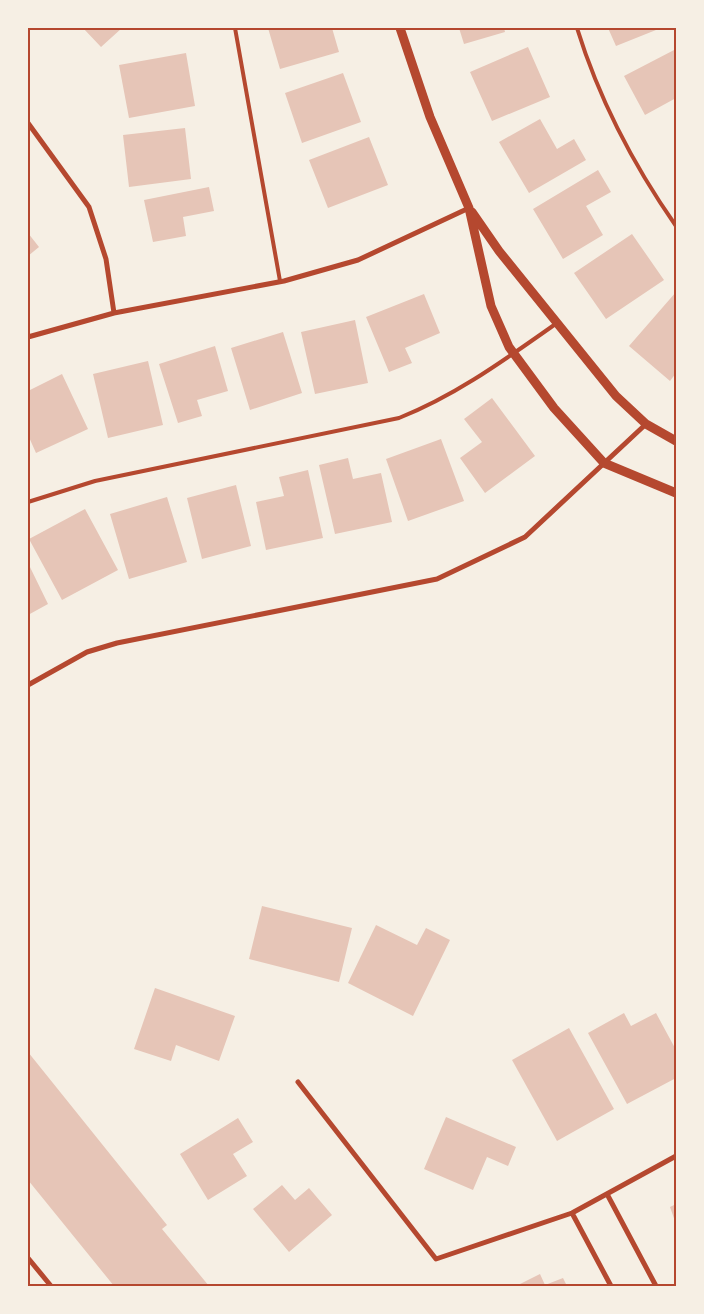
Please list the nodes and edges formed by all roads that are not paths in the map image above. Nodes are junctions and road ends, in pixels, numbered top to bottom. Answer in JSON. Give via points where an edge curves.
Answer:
{"nodes":[{"id":1,"x":234,"y":28,"type":"edge"},
{"id":2,"x":400,"y":28,"type":"edge"},
{"id":3,"x":577,"y":28,"type":"edge"},
{"id":4,"x":28,"y":123,"type":"edge"},
{"id":5,"x":469,"y":208,"type":"junction"},
{"id":6,"x":676,"y":226,"type":"edge"},
{"id":7,"x":280,"y":281,"type":"junction"},
{"id":8,"x":114,"y":313,"type":"junction"},
{"id":9,"x":557,"y":322,"type":"junction"},
{"id":10,"x":28,"y":337,"type":"edge"},
{"id":11,"x":513,"y":353,"type":"junction"},
{"id":12,"x":646,"y":424,"type":"junction"},
{"id":13,"x":676,"y":441,"type":"edge"},
{"id":14,"x":604,"y":463,"type":"junction"},
{"id":15,"x":676,"y":493,"type":"edge"},
{"id":16,"x":28,"y":502,"type":"edge"},
{"id":17,"x":28,"y":685,"type":"edge"},
{"id":18,"x":298,"y":1082,"type":"dead end"},
{"id":19,"x":676,"y":1156,"type":"edge"},
{"id":20,"x":607,"y":1194,"type":"junction"},
{"id":21,"x":572,"y":1213,"type":"junction"},
{"id":22,"x":28,"y":1258,"type":"edge"},
{"id":23,"x":51,"y":1286,"type":"edge"},
{"id":24,"x":611,"y":1286,"type":"edge"},
{"id":25,"x":656,"y":1286,"type":"edge"}],
"edges":[{"from":1,"to":7,"type":"lane"},
{"from":2,"to":5,"type":"street","via":[[430,117]]},
{"from":3,"to":6,"type":"lane","via":[[588,62],[626,146]]},
{"from":4,"to":8,"type":"street","via":[[89,207],[106,259]]},
{"from":5,"to":7,"type":"street","via":[[358,260]]},
{"from":5,"to":9,"type":"street","via":[[499,251]]},
{"from":5,"to":11,"type":"street","via":[[491,306]]},
{"from":7,"to":8,"type":"street"},
{"from":8,"to":10,"type":"street"},
{"from":9,"to":11,"type":"lane"},
{"from":9,"to":12,"type":"street","via":[[616,396]]},
{"from":11,"to":14,"type":"street","via":[[554,408]]},
{"from":11,"to":16,"type":"lane","via":[[431,405],[399,418],[95,481]]},
{"from":12,"to":13,"type":"street"},
{"from":12,"to":14,"type":"street"},
{"from":14,"to":15,"type":"street"},
{"from":14,"to":17,"type":"street","via":[[525,537],[437,578],[117,643],[87,652]]},
{"from":18,"to":21,"type":"street","via":[[436,1259]]},
{"from":19,"to":20,"type":"street"},
{"from":20,"to":21,"type":"street"},
{"from":20,"to":25,"type":"street"},
{"from":21,"to":24,"type":"street"},
{"from":22,"to":23,"type":"street"}]}
